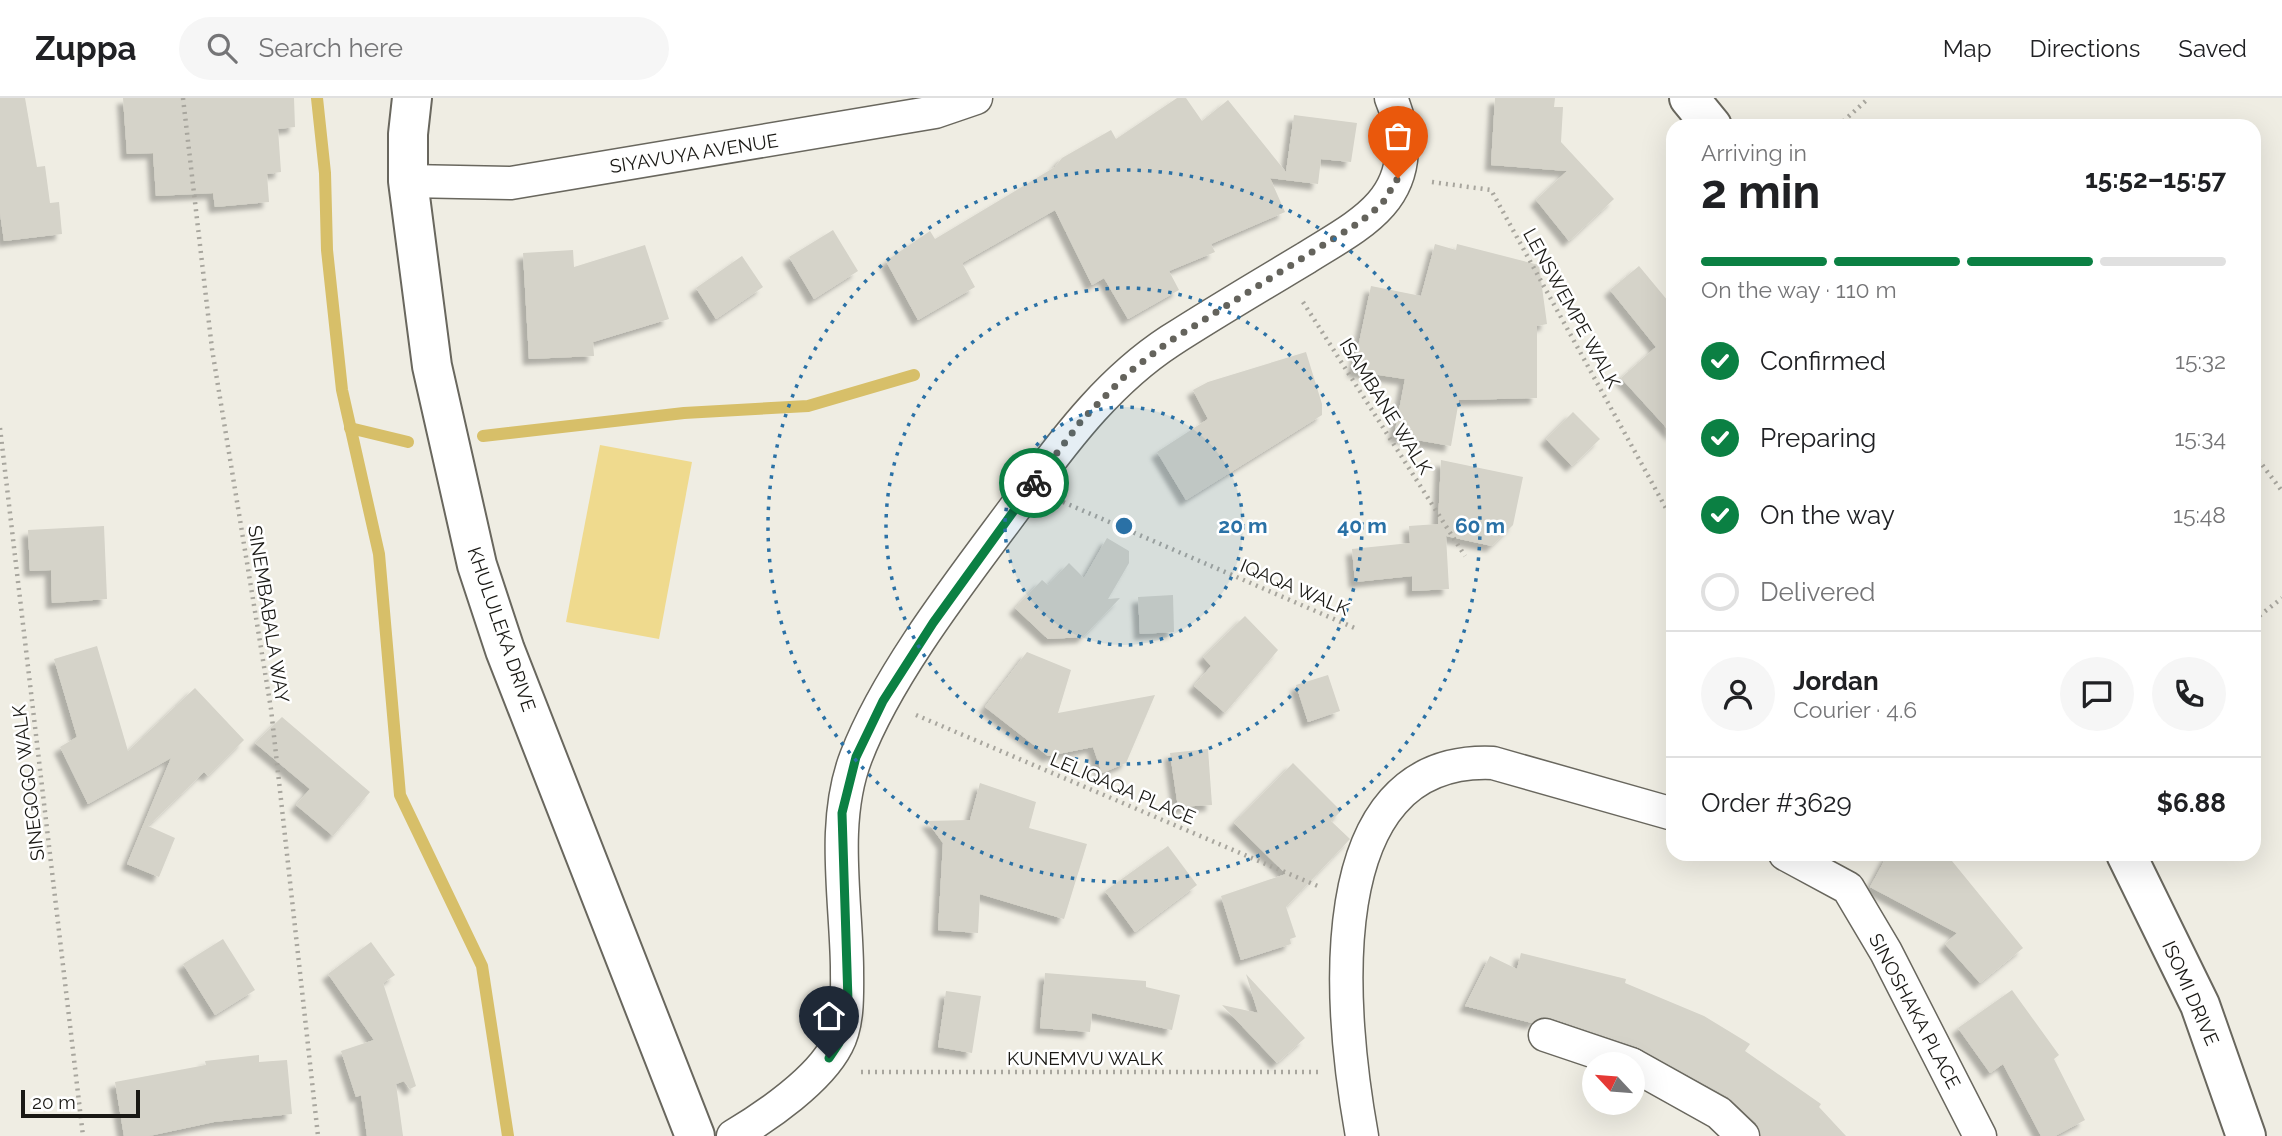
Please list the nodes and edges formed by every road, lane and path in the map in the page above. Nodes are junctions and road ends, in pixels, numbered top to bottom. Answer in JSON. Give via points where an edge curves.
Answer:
{"nodes":[{"id":1,"x":183,"y":98,"type":"edge"},
{"id":2,"x":412,"y":98,"type":"edge"},
{"id":3,"x":976,"y":98,"type":"edge"},
{"id":4,"x":1391,"y":98,"type":"edge"},
{"id":5,"x":1689,"y":98,"type":"edge"},
{"id":6,"x":1869,"y":98,"type":"edge"},
{"id":7,"x":1706,"y":119,"type":"edge"},
{"id":8,"x":1846,"y":119,"type":"edge"},
{"id":9,"x":1398,"y":178,"type":"junction"},
{"id":10,"x":408,"y":181,"type":"junction"},
{"id":11,"x":1283,"y":271,"type":"junction"},
{"id":12,"x":0,"y":428,"type":"edge"},
{"id":13,"x":2261,"y":463,"type":"edge"},
{"id":14,"x":1030,"y":488,"type":"junction"},
{"id":15,"x":2282,"y":491,"type":"edge"},
{"id":16,"x":1666,"y":508,"type":"edge"},
{"id":17,"x":1465,"y":556,"type":"dead end"},
{"id":18,"x":2282,"y":598,"type":"edge"},
{"id":19,"x":2261,"y":614,"type":"edge"},
{"id":20,"x":1357,"y":629,"type":"dead end"},
{"id":21,"x":883,"y":701,"type":"junction"},
{"id":22,"x":1666,"y":812,"type":"edge"},
{"id":23,"x":1798,"y":861,"type":"edge"},
{"id":24,"x":2129,"y":861,"type":"edge"},
{"id":25,"x":1353,"y":901,"type":"junction"},
{"id":26,"x":1545,"y":1035,"type":"dead end"},
{"id":27,"x":1596,"y":1052,"type":"edge"},
{"id":28,"x":1645,"y":1071,"type":"edge"},
{"id":29,"x":818,"y":1072,"type":"junction"},
{"id":30,"x":1352,"y":1072,"type":"junction"},
{"id":31,"x":83,"y":1136,"type":"edge"},
{"id":32,"x":318,"y":1136,"type":"edge"},
{"id":33,"x":695,"y":1136,"type":"edge"},
{"id":34,"x":733,"y":1136,"type":"edge"},
{"id":35,"x":1362,"y":1136,"type":"edge"},
{"id":36,"x":1743,"y":1136,"type":"edge"},
{"id":37,"x":1980,"y":1136,"type":"edge"},
{"id":38,"x":2245,"y":1136,"type":"edge"}],
"edges":[{"from":1,"to":32,"type":"path","name":"SINEMBABALA WAY","via":[[212,349],[271,709]]},
{"from":2,"to":10,"type":"street","name":"KHULULEKA DRIVE"},
{"from":3,"to":10,"type":"street","name":"SIYAVUYA AVENUE","via":[[935,112],[511,183]]},
{"from":4,"to":9,"type":"street","via":[[1403,150]]},
{"from":5,"to":7,"type":"street"},
{"from":6,"to":8,"type":"path"},
{"from":9,"to":11,"type":"street","via":[[1382,204],[1360,222]]},
{"from":9,"to":16,"type":"path","name":"LENSWEMPE WALK","via":[[1491,190]]},
{"from":10,"to":33,"type":"street","name":"KHULULEKA DRIVE","via":[[432,366],[477,565],[505,650]]},
{"from":11,"to":14,"type":"street","via":[[1167,343],[1128,373],[1082,420]]},
{"from":11,"to":17,"type":"path","name":"ISAMBANE WALK"},
{"from":12,"to":31,"type":"path","name":"SINEGOGO WALK"},
{"from":13,"to":15,"type":"path"},
{"from":14,"to":20,"type":"path","name":"IQAQA WALK"},
{"from":14,"to":21,"type":"street"},
{"from":18,"to":19,"type":"path"},
{"from":21,"to":25,"type":"path","name":"LELIQAQA PLACE"},
{"from":21,"to":29,"type":"street","via":[[856,757],[842,813],[848,1001],[839,1043]]},
{"from":22,"to":25,"type":"street","via":[[1493,763],[1468,762],[1432,771],[1404,791],[1381,819],[1358,867]]},
{"from":23,"to":37,"type":"street","name":"SINOSHAKA PLACE","via":[[1848,888]]},
{"from":24,"to":38,"type":"street","name":"ISOMI DRIVE","via":[[2200,1005]]},
{"from":25,"to":30,"type":"street","via":[[1345,965]]},
{"from":26,"to":27,"type":"street"},
{"from":28,"to":36,"type":"street","via":[[1719,1113]]},
{"from":29,"to":30,"type":"path","name":"KUNEMVU WALK"},
{"from":29,"to":34,"type":"street"},
{"from":30,"to":35,"type":"street"}]}
